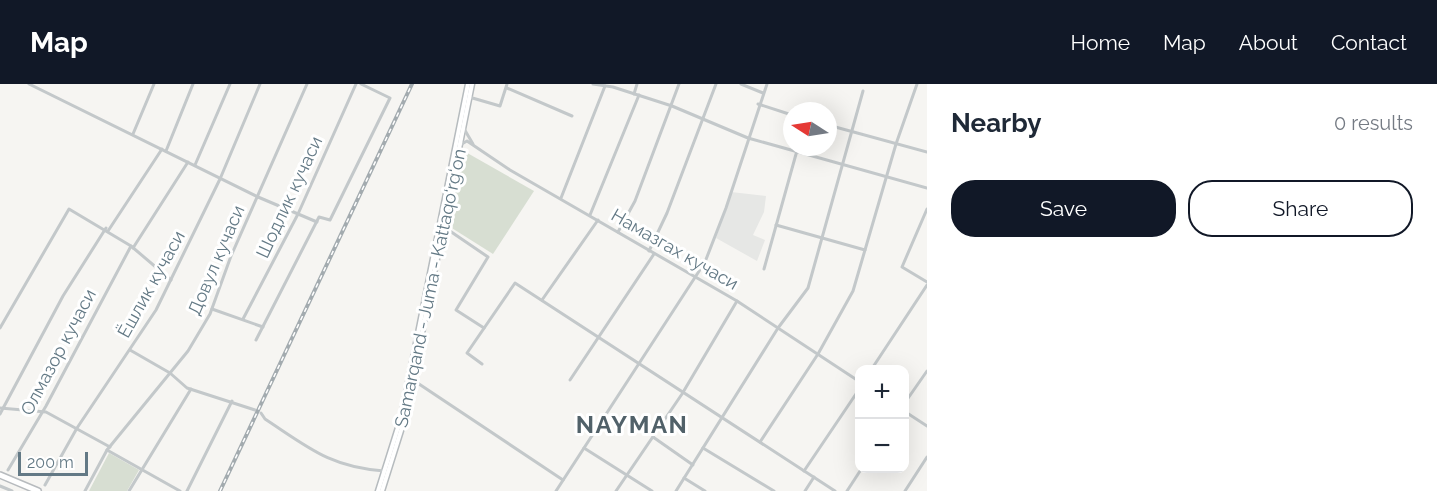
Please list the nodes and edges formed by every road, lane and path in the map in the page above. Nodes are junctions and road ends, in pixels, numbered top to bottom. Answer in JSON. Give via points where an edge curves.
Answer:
{"nodes":[{"id":1,"x":29,"y":84,"type":"edge"},
{"id":2,"x":154,"y":84,"type":"edge"},
{"id":3,"x":193,"y":84,"type":"edge"},
{"id":4,"x":230,"y":84,"type":"edge"},
{"id":5,"x":260,"y":84,"type":"edge"},
{"id":6,"x":307,"y":84,"type":"edge"},
{"id":7,"x":356,"y":84,"type":"edge"},
{"id":8,"x":361,"y":84,"type":"edge"},
{"id":9,"x":470,"y":84,"type":"edge"},
{"id":10,"x":593,"y":84,"type":"edge"},
{"id":11,"x":637,"y":84,"type":"edge"},
{"id":12,"x":679,"y":84,"type":"edge"},
{"id":13,"x":716,"y":84,"type":"edge"},
{"id":14,"x":741,"y":84,"type":"edge"},
{"id":15,"x":767,"y":84,"type":"edge"},
{"id":16,"x":916,"y":84,"type":"edge"},
{"id":17,"x":507,"y":86,"type":"edge"},
{"id":18,"x":605,"y":86,"type":"junction"},
{"id":19,"x":863,"y":91,"type":"dead end"},
{"id":20,"x":763,"y":93,"type":"junction"},
{"id":21,"x":634,"y":94,"type":"junction"},
{"id":22,"x":639,"y":95,"type":"junction"},
{"id":23,"x":469,"y":98,"type":"junction"},
{"id":24,"x":758,"y":104,"type":"junction"},
{"id":25,"x":672,"y":106,"type":"junction"},
{"id":26,"x":783,"y":111,"type":"edge"},
{"id":27,"x":572,"y":116,"type":"dead end"},
{"id":28,"x":703,"y":118,"type":"junction"},
{"id":29,"x":463,"y":127,"type":"junction"},
{"id":30,"x":837,"y":127,"type":"edge"},
{"id":31,"x":852,"y":131,"type":"junction"},
{"id":32,"x":133,"y":134,"type":"junction"},
{"id":33,"x":748,"y":138,"type":"junction"},
{"id":34,"x":896,"y":144,"type":"junction"},
{"id":35,"x":459,"y":145,"type":"junction"},
{"id":36,"x":474,"y":146,"type":"junction"},
{"id":37,"x":783,"y":146,"type":"edge"},
{"id":38,"x":164,"y":150,"type":"junction"},
{"id":39,"x":927,"y":152,"type":"edge"},
{"id":40,"x":796,"y":156,"type":"edge"},
{"id":41,"x":819,"y":156,"type":"edge"},
{"id":42,"x":188,"y":162,"type":"junction"},
{"id":43,"x":843,"y":164,"type":"junction"},
{"id":44,"x":195,"y":166,"type":"junction"},
{"id":45,"x":886,"y":176,"type":"junction"},
{"id":46,"x":220,"y":179,"type":"junction"},
{"id":47,"x":927,"y":188,"type":"edge"},
{"id":48,"x":258,"y":197,"type":"junction"},
{"id":49,"x":561,"y":198,"type":"junction"},
{"id":50,"x":927,"y":209,"type":"edge"},
{"id":51,"x":298,"y":214,"type":"junction"},
{"id":52,"x":590,"y":215,"type":"junction"},
{"id":53,"x":598,"y":220,"type":"junction"},
{"id":54,"x":317,"y":222,"type":"junction"},
{"id":55,"x":776,"y":225,"type":"junction"},
{"id":56,"x":444,"y":227,"type":"junction"},
{"id":57,"x":107,"y":230,"type":"junction"},
{"id":58,"x":618,"y":232,"type":"junction"},
{"id":59,"x":823,"y":239,"type":"junction"},
{"id":60,"x":132,"y":247,"type":"junction"},
{"id":61,"x":437,"y":249,"type":"junction"},
{"id":62,"x":865,"y":250,"type":"junction"},
{"id":63,"x":649,"y":251,"type":"junction"},
{"id":64,"x":654,"y":254,"type":"junction"},
{"id":65,"x":764,"y":269,"type":"dead end"},
{"id":66,"x":696,"y":276,"type":"junction"},
{"id":67,"x":171,"y":280,"type":"junction"},
{"id":68,"x":927,"y":284,"type":"edge"},
{"id":69,"x":542,"y":300,"type":"junction"},
{"id":70,"x":737,"y":301,"type":"junction"},
{"id":71,"x":212,"y":309,"type":"junction"},
{"id":72,"x":243,"y":319,"type":"junction"},
{"id":73,"x":262,"y":327,"type":"junction"},
{"id":74,"x":0,"y":328,"type":"edge"},
{"id":75,"x":484,"y":328,"type":"junction"},
{"id":76,"x":778,"y":328,"type":"junction"},
{"id":77,"x":598,"y":335,"type":"junction"},
{"id":78,"x":256,"y":340,"type":"dead end"},
{"id":79,"x":418,"y":341,"type":"junction"},
{"id":80,"x":130,"y":350,"type":"junction"},
{"id":81,"x":818,"y":354,"type":"junction"},
{"id":82,"x":638,"y":363,"type":"junction"},
{"id":83,"x":482,"y":364,"type":"dead end"},
{"id":84,"x":874,"y":365,"type":"edge"},
{"id":85,"x":927,"y":371,"type":"edge"},
{"id":86,"x":170,"y":373,"type":"junction"},
{"id":87,"x":855,"y":379,"type":"edge"},
{"id":88,"x":413,"y":380,"type":"junction"},
{"id":89,"x":570,"y":380,"type":"dead end"},
{"id":90,"x":191,"y":389,"type":"junction"},
{"id":91,"x":682,"y":394,"type":"junction"},
{"id":92,"x":855,"y":395,"type":"edge"},
{"id":93,"x":909,"y":397,"type":"edge"},
{"id":94,"x":232,"y":401,"type":"junction"},
{"id":95,"x":2,"y":408,"type":"edge"},
{"id":96,"x":255,"y":410,"type":"dead end"},
{"id":97,"x":42,"y":412,"type":"junction"},
{"id":98,"x":261,"y":413,"type":"dead end"},
{"id":99,"x":0,"y":414,"type":"edge"},
{"id":100,"x":909,"y":414,"type":"edge"},
{"id":101,"x":721,"y":419,"type":"junction"},
{"id":102,"x":927,"y":426,"type":"edge"},
{"id":103,"x":77,"y":428,"type":"junction"},
{"id":104,"x":653,"y":437,"type":"junction"},
{"id":105,"x":760,"y":443,"type":"junction"},
{"id":106,"x":584,"y":448,"type":"junction"},
{"id":107,"x":703,"y":448,"type":"junction"},
{"id":108,"x":109,"y":449,"type":"junction"},
{"id":109,"x":927,"y":457,"type":"edge"},
{"id":110,"x":693,"y":465,"type":"junction"},
{"id":111,"x":8,"y":470,"type":"dead end"},
{"id":112,"x":141,"y":470,"type":"junction"},
{"id":113,"x":386,"y":471,"type":"junction"},
{"id":114,"x":804,"y":471,"type":"junction"},
{"id":115,"x":859,"y":473,"type":"edge"},
{"id":116,"x":627,"y":474,"type":"junction"},
{"id":117,"x":0,"y":477,"type":"edge"},
{"id":118,"x":814,"y":477,"type":"junction"},
{"id":119,"x":684,"y":478,"type":"junction"},
{"id":120,"x":563,"y":480,"type":"junction"},
{"id":121,"x":45,"y":485,"type":"dead end"},
{"id":122,"x":0,"y":486,"type":"edge"},
{"id":123,"x":6,"y":490,"type":"edge"},
{"id":124,"x":12,"y":491,"type":"edge"},
{"id":125,"x":28,"y":491,"type":"edge"},
{"id":126,"x":38,"y":491,"type":"edge"},
{"id":127,"x":85,"y":491,"type":"edge"},
{"id":128,"x":129,"y":491,"type":"edge"},
{"id":129,"x":180,"y":491,"type":"edge"},
{"id":130,"x":186,"y":491,"type":"edge"},
{"id":131,"x":380,"y":491,"type":"edge"},
{"id":132,"x":556,"y":491,"type":"edge"},
{"id":133,"x":616,"y":491,"type":"edge"},
{"id":134,"x":652,"y":491,"type":"edge"},
{"id":135,"x":676,"y":491,"type":"edge"},
{"id":136,"x":705,"y":491,"type":"edge"},
{"id":137,"x":774,"y":491,"type":"edge"},
{"id":138,"x":805,"y":491,"type":"edge"},
{"id":139,"x":835,"y":491,"type":"edge"},
{"id":140,"x":847,"y":491,"type":"edge"},
{"id":141,"x":905,"y":491,"type":"edge"}],
"edges":[{"from":1,"to":32,"type":"street"},
{"from":2,"to":32,"type":"street"},
{"from":3,"to":38,"type":"street"},
{"from":4,"to":44,"type":"street"},
{"from":5,"to":46,"type":"street","name":"Ёшлик кучаси"},
{"from":6,"to":48,"type":"street","name":"Довул кучаси"},
{"from":7,"to":51,"type":"street","name":"Шодлик кучаси"},
{"from":8,"to":54,"type":"street","via":[[390,98],[330,220],[320,217]]},
{"from":9,"to":23,"type":"main road","name":"Samarqand - Juma - Kattaqo‘rg‘on"},
{"from":9,"to":61,"type":"main road","name":"Samarqand - Juma - Kattaqo‘rg‘on"},
{"from":10,"to":18,"type":"street"},
{"from":11,"to":21,"type":"street"},
{"from":12,"to":25,"type":"street"},
{"from":13,"to":28,"type":"street"},
{"from":14,"to":20,"type":"street"},
{"from":15,"to":20,"type":"street"},
{"from":16,"to":34,"type":"street"},
{"from":17,"to":23,"type":"street","via":[[500,106]]},
{"from":17,"to":27,"type":"street"},
{"from":18,"to":21,"type":"street"},
{"from":18,"to":49,"type":"street"},
{"from":19,"to":31,"type":"street"},
{"from":20,"to":24,"type":"street"},
{"from":21,"to":22,"type":"street"},
{"from":22,"to":25,"type":"street"},
{"from":22,"to":52,"type":"street"},
{"from":23,"to":29,"type":"main road","name":"Samarqand - Juma - Kattaqo‘rg‘on"},
{"from":24,"to":26,"type":"street"},
{"from":24,"to":33,"type":"street"},
{"from":25,"to":28,"type":"street"},
{"from":25,"to":58,"type":"street","via":[[635,201]]},
{"from":28,"to":33,"type":"street"},
{"from":28,"to":63,"type":"street"},
{"from":29,"to":35,"type":"main road","name":"Samarqand - Juma - Kattaqo‘rg‘on"},
{"from":29,"to":36,"type":"street"},
{"from":30,"to":31,"type":"street"},
{"from":31,"to":34,"type":"street"},
{"from":31,"to":43,"type":"street"},
{"from":32,"to":38,"type":"street"},
{"from":33,"to":37,"type":"street"},
{"from":33,"to":66,"type":"street","via":[[714,243]]},
{"from":34,"to":39,"type":"street"},
{"from":34,"to":45,"type":"street"},
{"from":35,"to":36,"type":"street","via":[[466,141]]},
{"from":35,"to":56,"type":"main road","name":"Samarqand - Juma - Kattaqo‘rg‘on"},
{"from":36,"to":49,"type":"street","name":"Намазгах кучаси"},
{"from":38,"to":42,"type":"street"},
{"from":38,"to":57,"type":"street"},
{"from":40,"to":55,"type":"street"},
{"from":41,"to":43,"type":"street"},
{"from":42,"to":44,"type":"street"},
{"from":42,"to":60,"type":"street","name":"Олмазор кучаси"},
{"from":43,"to":45,"type":"street"},
{"from":43,"to":59,"type":"street"},
{"from":44,"to":46,"type":"street"},
{"from":45,"to":47,"type":"street"},
{"from":45,"to":62,"type":"street"},
{"from":46,"to":48,"type":"street"},
{"from":46,"to":67,"type":"street","name":"Ёшлик кучаси"},
{"from":48,"to":51,"type":"street"},
{"from":48,"to":71,"type":"street","name":"Довул кучаси"},
{"from":49,"to":52,"type":"street","name":"Намазгах кучаси"},
{"from":50,"to":68,"type":"street","via":[[902,267]]},
{"from":51,"to":54,"type":"street"},
{"from":51,"to":72,"type":"street","name":"Шодлик кучаси"},
{"from":52,"to":53,"type":"street","name":"Намазгах кучаси"},
{"from":53,"to":58,"type":"street","name":"Намазгах кучаси"},
{"from":53,"to":69,"type":"street"},
{"from":54,"to":73,"type":"street"},
{"from":55,"to":59,"type":"street"},
{"from":55,"to":65,"type":"street"},
{"from":56,"to":61,"type":"main road","name":"Samarqand - Juma - Kattaqo‘rg‘on"},
{"from":56,"to":75,"type":"street","via":[[488,257],[456,310]]},
{"from":57,"to":60,"type":"street"},
{"from":57,"to":74,"type":"street","via":[[69,208]]},
{"from":57,"to":95,"type":"street","via":[[63,296]]},
{"from":58,"to":63,"type":"street","name":"Намазгах кучаси"},
{"from":59,"to":62,"type":"street"},
{"from":59,"to":76,"type":"street","via":[[808,288]]},
{"from":60,"to":67,"type":"street"},
{"from":60,"to":97,"type":"street","name":"Олмазор кучаси"},
{"from":61,"to":79,"type":"main road","name":"Samarqand - Juma - Kattaqo‘rg‘on"},
{"from":62,"to":81,"type":"street","via":[[853,291]]},
{"from":63,"to":64,"type":"street","name":"Намазгах кучаси"},
{"from":64,"to":66,"type":"street","name":"Намазгах кучаси"},
{"from":64,"to":77,"type":"street"},
{"from":66,"to":70,"type":"street","name":"Намазгах кучаси"},
{"from":66,"to":82,"type":"street"},
{"from":67,"to":80,"type":"street","name":"Ёшлик кучаси"},
{"from":68,"to":84,"type":"street"},
{"from":69,"to":75,"type":"street","via":[[515,283]]},
{"from":69,"to":77,"type":"street"},
{"from":70,"to":76,"type":"street","name":"Намазгах кучаси"},
{"from":70,"to":91,"type":"street"},
{"from":71,"to":72,"type":"street"},
{"from":71,"to":86,"type":"street","name":"Довул кучаси"},
{"from":72,"to":73,"type":"street"},
{"from":73,"to":78,"type":"street"},
{"from":75,"to":83,"type":"street","via":[[467,353]]},
{"from":76,"to":81,"type":"street","name":"Намазгах кучаси"},
{"from":76,"to":101,"type":"street"},
{"from":77,"to":82,"type":"street"},
{"from":77,"to":89,"type":"street"},
{"from":79,"to":88,"type":"main road","name":"Samarqand - Juma - Kattaqo‘rg‘on"},
{"from":79,"to":113,"type":"main road","name":"Samarqand - Juma - Kattaqo‘rg‘on"},
{"from":80,"to":86,"type":"street"},
{"from":80,"to":103,"type":"street","name":"Ёшлик кучаси"},
{"from":81,"to":87,"type":"street","name":"Намазгах кучаси"},
{"from":81,"to":105,"type":"street"},
{"from":82,"to":91,"type":"street"},
{"from":82,"to":106,"type":"street"},
{"from":85,"to":93,"type":"street"},
{"from":86,"to":90,"type":"street"},
{"from":86,"to":108,"type":"street","name":"Довул кучаси"},
{"from":88,"to":120,"type":"street"},
{"from":88,"to":131,"type":"main road","name":"Samarqand - Juma - Kattaqo‘rg‘on","via":[[395,454]]},
{"from":90,"to":94,"type":"street"},
{"from":90,"to":112,"type":"street"},
{"from":91,"to":101,"type":"street"},
{"from":91,"to":104,"type":"street"},
{"from":92,"to":114,"type":"street"},
{"from":94,"to":96,"type":"street"},
{"from":94,"to":130,"type":"street"},
{"from":95,"to":97,"type":"street"},
{"from":95,"to":99,"type":"street"},
{"from":97,"to":103,"type":"street"},
{"from":97,"to":111,"type":"street","name":"Олмазор кучаси"},
{"from":98,"to":113,"type":"street","via":[[330,460],[355,469]]},
{"from":100,"to":102,"type":"street"},
{"from":101,"to":105,"type":"street"},
{"from":101,"to":107,"type":"street"},
{"from":103,"to":108,"type":"street"},
{"from":103,"to":121,"type":"street","name":"Ёшлик кучаси"},
{"from":104,"to":110,"type":"street"},
{"from":104,"to":116,"type":"street"},
{"from":105,"to":114,"type":"street"},
{"from":106,"to":116,"type":"street"},
{"from":106,"to":120,"type":"street"},
{"from":107,"to":110,"type":"street"},
{"from":107,"to":137,"type":"street"},
{"from":108,"to":112,"type":"street"},
{"from":108,"to":127,"type":"street","name":"Довул кучаси"},
{"from":109,"to":141,"type":"street"},
{"from":110,"to":119,"type":"street"},
{"from":112,"to":128,"type":"street"},
{"from":112,"to":129,"type":"street"},
{"from":113,"to":131,"type":"main road","name":"Samarqand - Juma - Kattaqo‘rg‘on"},
{"from":114,"to":118,"type":"street"},
{"from":115,"to":140,"type":"street"},
{"from":116,"to":133,"type":"street"},
{"from":116,"to":134,"type":"street"},
{"from":117,"to":125,"type":"highway"},
{"from":117,"to":126,"type":"highway"},
{"from":118,"to":138,"type":"street"},
{"from":118,"to":139,"type":"street"},
{"from":119,"to":135,"type":"street"},
{"from":119,"to":136,"type":"street"},
{"from":120,"to":132,"type":"street"},
{"from":122,"to":123,"type":"street"},
{"from":123,"to":124,"type":"street"}]}
